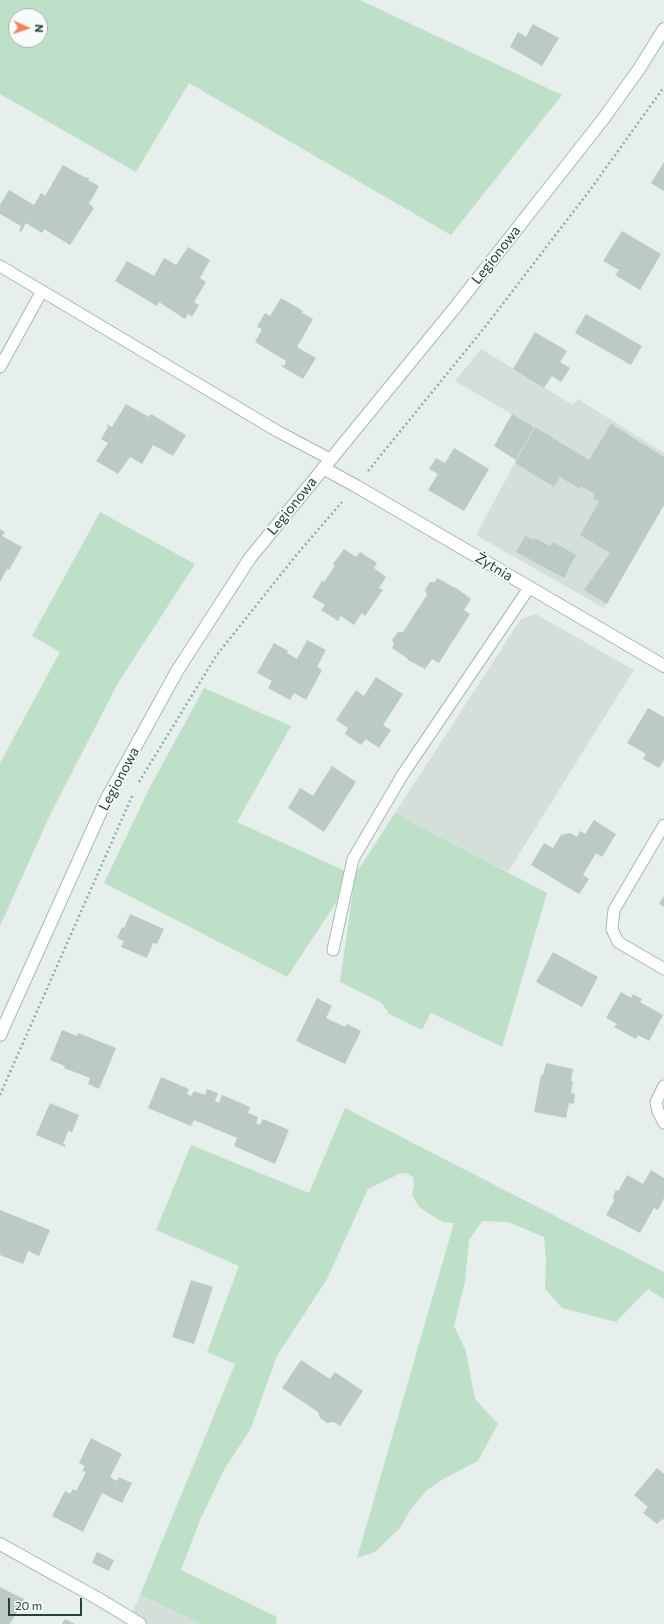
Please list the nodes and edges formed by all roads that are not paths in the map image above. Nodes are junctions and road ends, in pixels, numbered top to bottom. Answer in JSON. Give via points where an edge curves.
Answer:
{"nodes":[{"id":1,"x":664,"y":29,"type":"edge"},
{"id":2,"x":0,"y":266,"type":"edge"},
{"id":3,"x":42,"y":291,"type":"junction"},
{"id":4,"x":0,"y":367,"type":"edge"},
{"id":5,"x":326,"y":463,"type":"junction"},
{"id":6,"x":529,"y":588,"type":"junction"},
{"id":7,"x":664,"y":666,"type":"edge"},
{"id":8,"x":664,"y":824,"type":"edge"},
{"id":9,"x":333,"y":950,"type":"dead end"},
{"id":10,"x":664,"y":969,"type":"edge"},
{"id":11,"x":0,"y":1035,"type":"edge"},
{"id":12,"x":664,"y":1086,"type":"edge"},
{"id":13,"x":664,"y":1123,"type":"edge"},
{"id":14,"x":0,"y":1544,"type":"edge"},
{"id":15,"x":140,"y":1624,"type":"edge"}],
"edges":[{"from":1,"to":5,"type":"main road","name":"Legionowa","via":[[600,124],[453,310]]},
{"from":2,"to":3,"type":"lane"},
{"from":3,"to":4,"type":"lane"},
{"from":3,"to":5,"type":"lane"},
{"from":5,"to":6,"type":"main road","name":"Żytnia","via":[[356,486]]},
{"from":5,"to":11,"type":"main road","name":"Legionowa","via":[[250,558],[176,671],[106,800]]},
{"from":6,"to":7,"type":"main road","name":"Żytnia"},
{"from":6,"to":9,"type":"lane","via":[[403,774],[353,859]]},
{"from":8,"to":10,"type":"lane","via":[[614,910],[612,929],[618,942]]},
{"from":12,"to":13,"type":"lane","via":[[656,1102]]},
{"from":14,"to":15,"type":"main road"}]}
